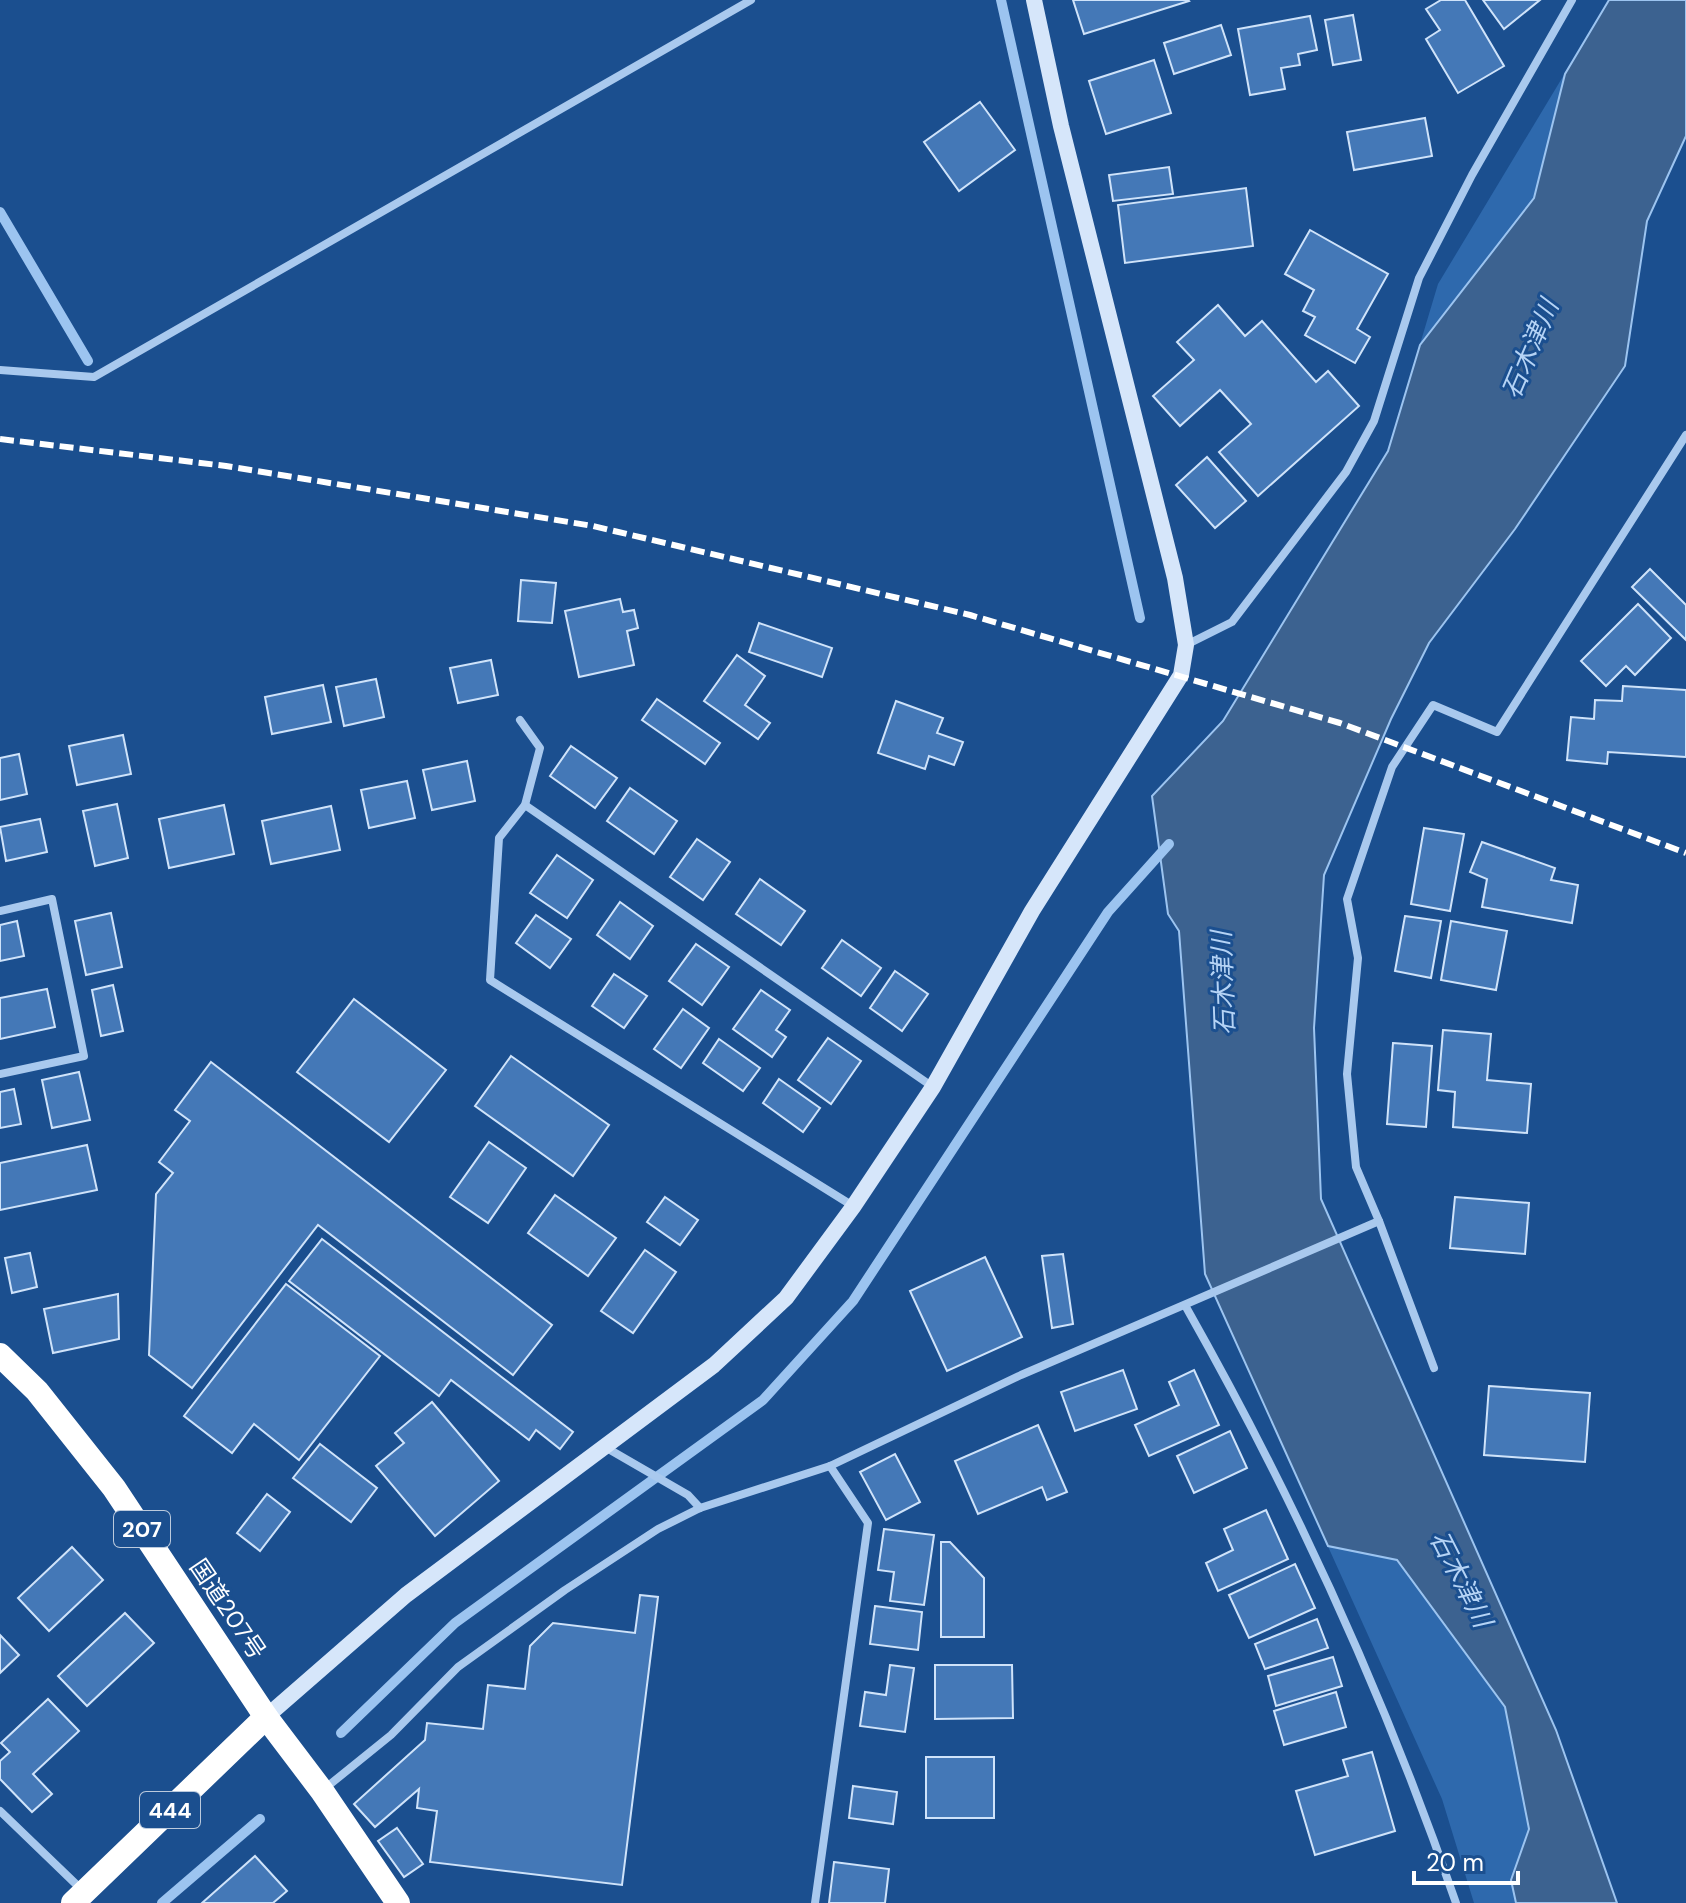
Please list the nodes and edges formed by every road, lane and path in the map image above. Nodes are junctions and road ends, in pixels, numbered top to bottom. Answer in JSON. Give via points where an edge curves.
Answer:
{"nodes":[{"id":1,"x":751,"y":0,"type":"edge"},
{"id":2,"x":1034,"y":0,"type":"edge"},
{"id":3,"x":1572,"y":0,"type":"edge"},
{"id":4,"x":0,"y":370,"type":"edge"},
{"id":5,"x":1686,"y":435,"type":"edge"},
{"id":6,"x":1186,"y":645,"type":"junction"},
{"id":7,"x":520,"y":720,"type":"dead end"},
{"id":8,"x":525,"y":805,"type":"junction"},
{"id":9,"x":0,"y":911,"type":"edge"},
{"id":10,"x":0,"y":1074,"type":"edge"},
{"id":11,"x":933,"y":1087,"type":"junction"},
{"id":12,"x":853,"y":1207,"type":"junction"},
{"id":13,"x":1379,"y":1221,"type":"junction"},
{"id":14,"x":1186,"y":1307,"type":"junction"},
{"id":15,"x":0,"y":1355,"type":"edge"},
{"id":16,"x":1434,"y":1368,"type":"dead end"},
{"id":17,"x":605,"y":1447,"type":"junction"},
{"id":18,"x":830,"y":1466,"type":"junction"},
{"id":19,"x":700,"y":1508,"type":"junction"},
{"id":20,"x":266,"y":1717,"type":"junction"},
{"id":21,"x":322,"y":1791,"type":"junction"},
{"id":22,"x":0,"y":1811,"type":"edge"},
{"id":23,"x":79,"y":1898,"type":"edge"},
{"id":24,"x":398,"y":1903,"type":"edge"},
{"id":25,"x":815,"y":1903,"type":"edge"},
{"id":26,"x":1456,"y":1903,"type":"edge"}],
"edges":[{"from":1,"to":4,"type":"street","via":[[94,377]]},
{"from":2,"to":6,"type":"street","via":[[1175,578]]},
{"from":3,"to":6,"type":"street","via":[[1419,278],[1374,421],[1346,472],[1232,622]]},
{"from":5,"to":13,"type":"street","via":[[1497,732],[1433,705],[1392,767],[1347,899],[1358,958],[1347,1074],[1356,1167]]},
{"from":6,"to":11,"type":"street","via":[[1181,675],[1032,911]]},
{"from":7,"to":8,"type":"street","via":[[540,748]]},
{"from":8,"to":11,"type":"street"},
{"from":8,"to":12,"type":"street","via":[[499,838],[490,980]]},
{"from":9,"to":10,"type":"street","via":[[52,899],[84,1056]]},
{"from":11,"to":12,"type":"street"},
{"from":12,"to":17,"type":"street","via":[[786,1298],[714,1365]]},
{"from":13,"to":14,"type":"street"},
{"from":13,"to":16,"type":"street"},
{"from":14,"to":18,"type":"street","via":[[1021,1375]]},
{"from":14,"to":26,"type":"street","via":[[1253,1425],[1324,1581],[1414,1780]]},
{"from":15,"to":20,"type":"highway","name":"国道207号","number":"207","via":[[37,1391],[114,1488]]},
{"from":17,"to":19,"type":"street","via":[[688,1495]]},
{"from":17,"to":20,"type":"street","via":[[406,1595]]},
{"from":18,"to":19,"type":"street"},
{"from":18,"to":25,"type":"street","via":[[868,1523]]},
{"from":19,"to":21,"type":"street","via":[[565,1590],[458,1667],[391,1735]]},
{"from":20,"to":21,"type":"highway","name":"国道207号","number":"207"},
{"from":20,"to":23,"type":"highway","number":"444"},
{"from":21,"to":24,"type":"highway","name":"国道207号","number":"207"},
{"from":22,"to":23,"type":"street"}]}
